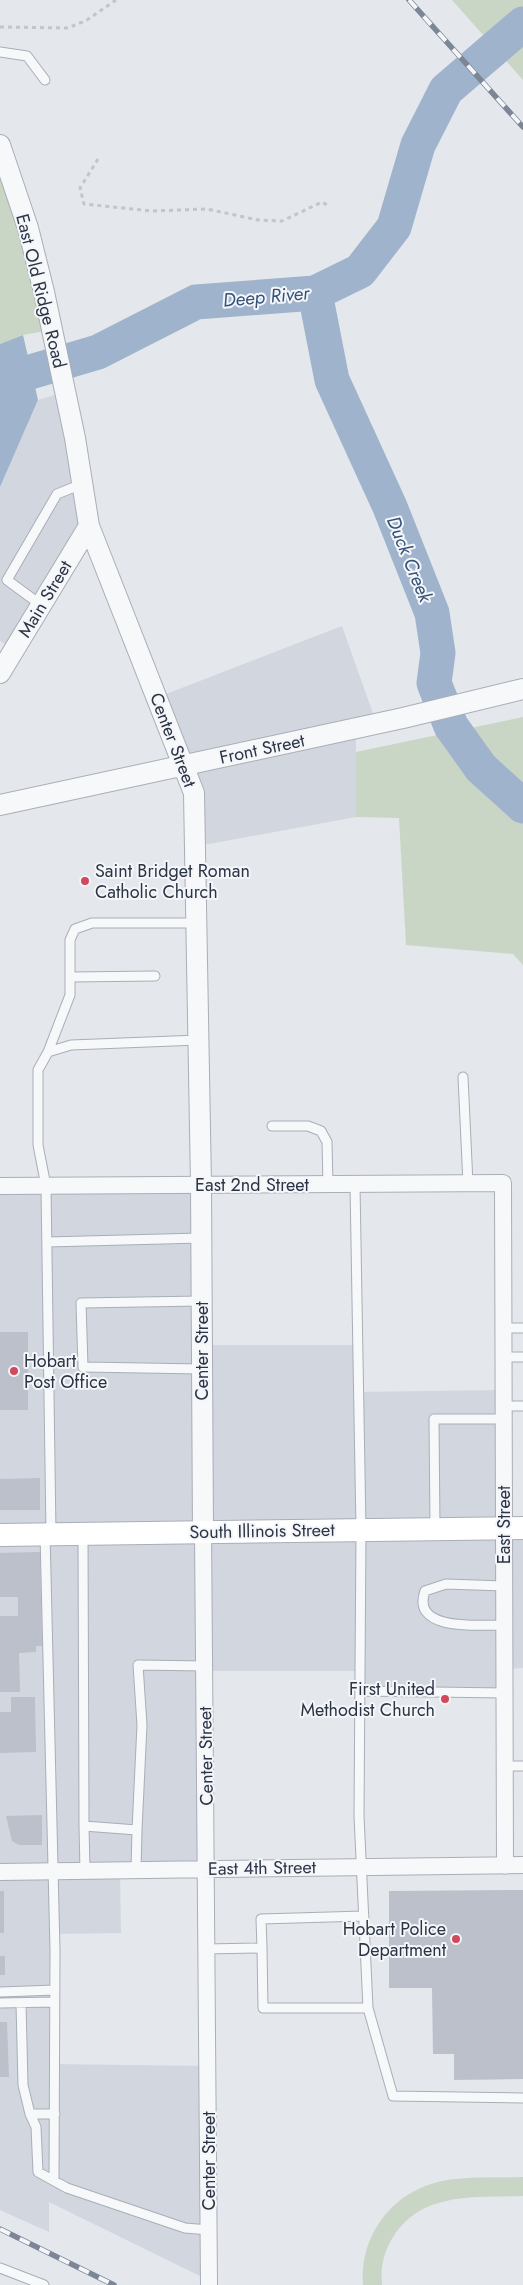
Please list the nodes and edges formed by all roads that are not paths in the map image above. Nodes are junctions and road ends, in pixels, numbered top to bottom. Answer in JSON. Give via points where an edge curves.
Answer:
{"nodes":[{"id":1,"x":0,"y":52,"type":"edge"},
{"id":2,"x":45,"y":80,"type":"dead end"},
{"id":3,"x":0,"y":146,"type":"edge"},
{"id":4,"x":75,"y":438,"type":"joint"},
{"id":5,"x":82,"y":484,"type":"junction"},
{"id":6,"x":89,"y":526,"type":"junction"},
{"id":7,"x":41,"y":605,"type":"junction"},
{"id":8,"x":0,"y":673,"type":"edge"},
{"id":9,"x":519,"y":689,"type":"edge"},
{"id":10,"x":183,"y":766,"type":"junction"},
{"id":11,"x":0,"y":805,"type":"edge"},
{"id":12,"x":196,"y":923,"type":"junction"},
{"id":13,"x":154,"y":976,"type":"dead end"},
{"id":14,"x":70,"y":977,"type":"junction"},
{"id":15,"x":199,"y":1040,"type":"junction"},
{"id":16,"x":48,"y":1052,"type":"junction"},
{"id":17,"x":463,"y":1077,"type":"dead end"},
{"id":18,"x":272,"y":1126,"type":"dead end"},
{"id":19,"x":468,"y":1184,"type":"junction"},
{"id":20,"x":503,"y":1184,"type":"joint"},
{"id":21,"x":328,"y":1185,"type":"junction"},
{"id":22,"x":355,"y":1185,"type":"junction"},
{"id":23,"x":0,"y":1186,"type":"edge"},
{"id":24,"x":46,"y":1186,"type":"junction"},
{"id":25,"x":201,"y":1186,"type":"junction"},
{"id":26,"x":201,"y":1238,"type":"junction"},
{"id":27,"x":47,"y":1242,"type":"junction"},
{"id":28,"x":202,"y":1301,"type":"junction"},
{"id":29,"x":504,"y":1328,"type":"junction"},
{"id":30,"x":523,"y":1328,"type":"edge"},
{"id":31,"x":504,"y":1357,"type":"junction"},
{"id":32,"x":523,"y":1357,"type":"edge"},
{"id":33,"x":202,"y":1368,"type":"junction"},
{"id":34,"x":523,"y":1406,"type":"edge"},
{"id":35,"x":504,"y":1412,"type":"junction"},
{"id":36,"x":514,"y":1528,"type":"edge"},
{"id":37,"x":435,"y":1529,"type":"junction"},
{"id":38,"x":361,"y":1530,"type":"junction"},
{"id":39,"x":203,"y":1532,"type":"junction"},
{"id":40,"x":48,"y":1534,"type":"junction"},
{"id":41,"x":83,"y":1534,"type":"junction"},
{"id":42,"x":0,"y":1535,"type":"edge"},
{"id":43,"x":504,"y":1586,"type":"junction"},
{"id":44,"x":504,"y":1625,"type":"junction"},
{"id":45,"x":205,"y":1666,"type":"junction"},
{"id":46,"x":360,"y":1691,"type":"junction"},
{"id":47,"x":505,"y":1693,"type":"junction"},
{"id":48,"x":505,"y":1766,"type":"junction"},
{"id":49,"x":523,"y":1766,"type":"edge"},
{"id":50,"x":84,"y":1826,"type":"junction"},
{"id":51,"x":137,"y":1830,"type":"junction"},
{"id":52,"x":523,"y":1865,"type":"edge"},
{"id":53,"x":361,"y":1866,"type":"junction"},
{"id":54,"x":505,"y":1866,"type":"junction"},
{"id":55,"x":136,"y":1870,"type":"junction"},
{"id":56,"x":207,"y":1870,"type":"junction"},
{"id":57,"x":52,"y":1871,"type":"junction"},
{"id":58,"x":85,"y":1871,"type":"junction"},
{"id":59,"x":0,"y":1872,"type":"edge"},
{"id":60,"x":364,"y":1916,"type":"junction"},
{"id":61,"x":262,"y":1948,"type":"junction"},
{"id":62,"x":207,"y":1949,"type":"junction"},
{"id":63,"x":55,"y":1990,"type":"junction"},
{"id":64,"x":0,"y":1992,"type":"edge"},
{"id":65,"x":54,"y":2002,"type":"junction"},
{"id":66,"x":0,"y":2003,"type":"edge"},
{"id":67,"x":21,"y":2003,"type":"junction"},
{"id":68,"x":368,"y":2008,"type":"junction"},
{"id":69,"x":523,"y":2098,"type":"edge"},
{"id":70,"x":30,"y":2114,"type":"junction"},
{"id":71,"x":54,"y":2114,"type":"junction"},
{"id":72,"x":54,"y":2179,"type":"junction"},
{"id":73,"x":209,"y":2230,"type":"junction"},
{"id":74,"x":0,"y":2268,"type":"edge"},
{"id":75,"x":44,"y":2285,"type":"edge"},
{"id":76,"x":209,"y":2285,"type":"edge"}],
"edges":[{"from":1,"to":2,"type":"lane","via":[[27,56]]},
{"from":3,"to":4,"type":"street","name":"East Old Ridge Road","via":[[28,228]]},
{"from":4,"to":5,"type":"street","name":"Center Street"},
{"from":5,"to":6,"type":"street","name":"Center Street"},
{"from":5,"to":7,"type":"lane","via":[[57,494],[7,580]]},
{"from":6,"to":7,"type":"street","name":"Main Street"},
{"from":6,"to":10,"type":"street","name":"Center Street"},
{"from":7,"to":8,"type":"street","name":"Main Street"},
{"from":9,"to":10,"type":"street","name":"Front Street"},
{"from":10,"to":11,"type":"street","name":"Front Street"},
{"from":10,"to":12,"type":"street","name":"Center Street","via":[[194,794]]},
{"from":12,"to":14,"type":"lane","via":[[92,923],[75,929],[70,940]]},
{"from":12,"to":15,"type":"street","name":"Center Street"},
{"from":13,"to":14,"type":"lane"},
{"from":14,"to":16,"type":"lane","via":[[70,995]]},
{"from":15,"to":16,"type":"lane","via":[[71,1045]]},
{"from":15,"to":25,"type":"street","name":"Center Street"},
{"from":16,"to":24,"type":"lane","via":[[38,1070],[38,1145]]},
{"from":17,"to":19,"type":"lane"},
{"from":18,"to":21,"type":"lane","via":[[308,1126],[321,1131],[328,1142]]},
{"from":19,"to":20,"type":"street","name":"East 2nd Street"},
{"from":19,"to":22,"type":"street","name":"East 2nd Street"},
{"from":20,"to":29,"type":"street","name":"East Street"},
{"from":21,"to":22,"type":"street","name":"East 2nd Street"},
{"from":21,"to":25,"type":"street","name":"East 2nd Street"},
{"from":22,"to":38,"type":"lane"},
{"from":23,"to":24,"type":"street","name":"East 2nd Street"},
{"from":24,"to":25,"type":"street","name":"East 2nd Street"},
{"from":24,"to":27,"type":"lane"},
{"from":25,"to":26,"type":"street","name":"Center Street"},
{"from":26,"to":27,"type":"lane"},
{"from":26,"to":28,"type":"street","name":"Center Street"},
{"from":27,"to":40,"type":"lane"},
{"from":28,"to":33,"type":"street","name":"Center Street"},
{"from":28,"to":33,"type":"lane","via":[[81,1303],[83,1367]]},
{"from":29,"to":30,"type":"lane"},
{"from":29,"to":31,"type":"street","name":"East Street"},
{"from":31,"to":32,"type":"lane"},
{"from":31,"to":35,"type":"street","name":"East Street"},
{"from":33,"to":39,"type":"street","name":"Center Street"},
{"from":34,"to":35,"type":"lane"},
{"from":35,"to":36,"type":"street","name":"East Street"},
{"from":35,"to":37,"type":"lane","via":[[434,1419]]},
{"from":36,"to":37,"type":"main road","name":"South Illinois Street"},
{"from":36,"to":43,"type":"street","name":"East Street"},
{"from":37,"to":38,"type":"main road","name":"South Illinois Street"},
{"from":38,"to":39,"type":"main road","name":"South Illinois Street"},
{"from":38,"to":46,"type":"lane"},
{"from":39,"to":41,"type":"main road","name":"South Illinois Street"},
{"from":39,"to":45,"type":"street","name":"Center Street"},
{"from":40,"to":41,"type":"main road","name":"South Illinois Street"},
{"from":40,"to":42,"type":"main road","name":"South Illinois Street"},
{"from":40,"to":57,"type":"lane"},
{"from":41,"to":50,"type":"lane"},
{"from":43,"to":44,"type":"street","name":"East Street"},
{"from":43,"to":44,"type":"lane","via":[[446,1584],[425,1591],[422,1600],[429,1615],[441,1621]]},
{"from":44,"to":47,"type":"street","name":"East Street"},
{"from":45,"to":51,"type":"lane","via":[[138,1665],[142,1725]]},
{"from":45,"to":56,"type":"street","name":"Center Street"},
{"from":46,"to":47,"type":"lane"},
{"from":46,"to":53,"type":"lane"},
{"from":47,"to":48,"type":"street","name":"East Street"},
{"from":48,"to":49,"type":"lane"},
{"from":48,"to":54,"type":"street","name":"East Street"},
{"from":50,"to":51,"type":"lane"},
{"from":50,"to":58,"type":"lane"},
{"from":51,"to":55,"type":"lane"},
{"from":52,"to":54,"type":"street","name":"East 4th Street"},
{"from":53,"to":54,"type":"street","name":"East 4th Street"},
{"from":53,"to":56,"type":"street","name":"East 4th Street"},
{"from":53,"to":60,"type":"lane"},
{"from":55,"to":56,"type":"street","name":"East 4th Street"},
{"from":55,"to":58,"type":"street","name":"East 4th Street"},
{"from":56,"to":62,"type":"street","name":"Center Street"},
{"from":57,"to":58,"type":"street","name":"East 4th Street"},
{"from":57,"to":59,"type":"street","name":"East 4th Street"},
{"from":57,"to":63,"type":"lane"},
{"from":60,"to":61,"type":"lane","via":[[261,1919]]},
{"from":60,"to":68,"type":"lane"},
{"from":61,"to":62,"type":"lane"},
{"from":61,"to":68,"type":"lane","via":[[264,2008]]},
{"from":62,"to":73,"type":"street","name":"Center Street"},
{"from":63,"to":64,"type":"lane"},
{"from":63,"to":65,"type":"lane"},
{"from":65,"to":67,"type":"lane"},
{"from":65,"to":71,"type":"lane"},
{"from":66,"to":67,"type":"lane"},
{"from":67,"to":70,"type":"lane","via":[[24,2085]]},
{"from":68,"to":69,"type":"lane","via":[[393,2096]]},
{"from":70,"to":71,"type":"lane"},
{"from":70,"to":72,"type":"lane","via":[[36,2128],[38,2172]]},
{"from":71,"to":72,"type":"lane"},
{"from":72,"to":73,"type":"lane","via":[[67,2188],[185,2228]]},
{"from":73,"to":76,"type":"street","name":"Center Street"},
{"from":74,"to":75,"type":"lane"}]}
